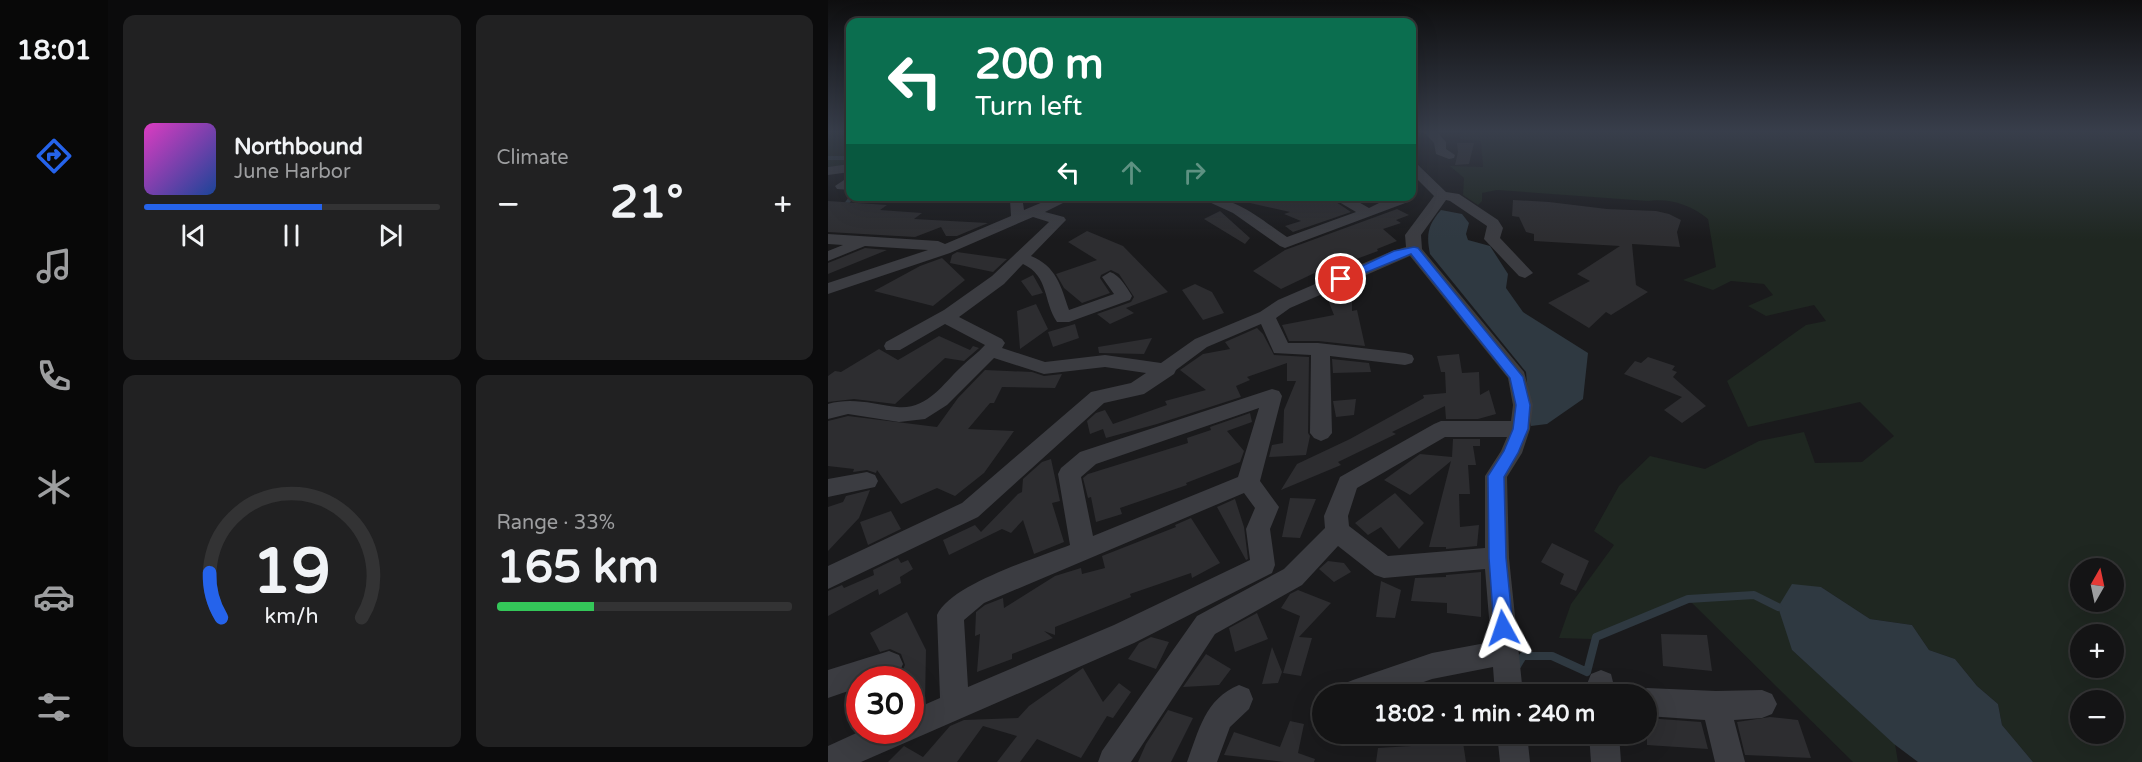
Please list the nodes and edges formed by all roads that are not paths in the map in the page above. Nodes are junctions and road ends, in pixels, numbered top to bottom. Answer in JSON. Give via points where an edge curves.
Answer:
{"nodes":[{"id":1,"x":846,"y":169,"type":"edge"},
{"id":2,"x":828,"y":171,"type":"edge"},
{"id":3,"x":1416,"y":171,"type":"edge"},
{"id":4,"x":1442,"y":195,"type":"junction"},
{"id":5,"x":1017,"y":201,"type":"edge"},
{"id":6,"x":1059,"y":201,"type":"edge"},
{"id":7,"x":1216,"y":201,"type":"edge"},
{"id":8,"x":1345,"y":201,"type":"edge"},
{"id":9,"x":1400,"y":201,"type":"edge"},
{"id":10,"x":1368,"y":213,"type":"junction"},
{"id":11,"x":1027,"y":215,"type":"junction"},
{"id":12,"x":828,"y":239,"type":"edge"},
{"id":13,"x":864,"y":241,"type":"junction"},
{"id":14,"x":944,"y":250,"type":"junction"},
{"id":15,"x":1414,"y":250,"type":"junction"},
{"id":16,"x":828,"y":256,"type":"edge"},
{"id":17,"x":1022,"y":258,"type":"junction"},
{"id":18,"x":1525,"y":273,"type":"dead end"},
{"id":19,"x":1110,"y":277,"type":"dead end"},
{"id":20,"x":828,"y":289,"type":"edge"},
{"id":21,"x":950,"y":314,"type":"junction"},
{"id":22,"x":1266,"y":316,"type":"junction"},
{"id":23,"x":894,"y":346,"type":"dead end"},
{"id":24,"x":1321,"y":350,"type":"junction"},
{"id":25,"x":992,"y":351,"type":"junction"},
{"id":26,"x":1406,"y":359,"type":"dead end"},
{"id":27,"x":1167,"y":370,"type":"junction"},
{"id":28,"x":931,"y":406,"type":"junction"},
{"id":29,"x":828,"y":412,"type":"edge"},
{"id":30,"x":922,"y":426,"type":"dead end"},
{"id":31,"x":1520,"y":429,"type":"junction"},
{"id":32,"x":1321,"y":432,"type":"dead end"},
{"id":33,"x":867,"y":481,"type":"dead end"},
{"id":34,"x":1248,"y":482,"type":"junction"},
{"id":35,"x":828,"y":488,"type":"edge"},
{"id":36,"x":1336,"y":531,"type":"junction"},
{"id":37,"x":1083,"y":549,"type":"junction"},
{"id":38,"x":1497,"y":558,"type":"junction"},
{"id":39,"x":828,"y":578,"type":"edge"},
{"id":40,"x":1505,"y":652,"type":"junction"},
{"id":41,"x":890,"y":664,"type":"dead end"},
{"id":42,"x":828,"y":684,"type":"edge"},
{"id":43,"x":1381,"y":684,"type":"edge"},
{"id":44,"x":1508,"y":684,"type":"edge"},
{"id":45,"x":1239,"y":699,"type":"dead end"},
{"id":46,"x":1657,"y":703,"type":"edge"},
{"id":47,"x":1761,"y":704,"type":"dead end"},
{"id":48,"x":1716,"y":706,"type":"junction"},
{"id":49,"x":955,"y":707,"type":"junction"},
{"id":50,"x":924,"y":720,"type":"edge"},
{"id":51,"x":867,"y":744,"type":"edge"},
{"id":52,"x":1513,"y":744,"type":"edge"},
{"id":53,"x":1605,"y":744,"type":"edge"},
{"id":54,"x":828,"y":761,"type":"edge"},
{"id":55,"x":1113,"y":762,"type":"edge"},
{"id":56,"x":1202,"y":762,"type":"edge"},
{"id":57,"x":1515,"y":762,"type":"edge"},
{"id":58,"x":1606,"y":762,"type":"edge"},
{"id":59,"x":1730,"y":762,"type":"edge"}],
"edges":[{"from":1,"to":2,"type":"street"},
{"from":3,"to":4,"type":"street"},
{"from":4,"to":15,"type":"street","via":[[1413,235]]},
{"from":4,"to":18,"type":"street","via":[[1454,197],[1493,223],[1496,228],[1492,239]]},
{"from":5,"to":11,"type":"street","via":[[1017,214]]},
{"from":6,"to":11,"type":"street"},
{"from":7,"to":10,"type":"street","via":[[1238,210],[1285,243]]},
{"from":8,"to":10,"type":"street"},
{"from":9,"to":10,"type":"street"},
{"from":11,"to":14,"type":"street"},
{"from":11,"to":17,"type":"street","via":[[1059,220]]},
{"from":12,"to":13,"type":"street"},
{"from":13,"to":14,"type":"street","via":[[938,246]]},
{"from":13,"to":16,"type":"street"},
{"from":14,"to":20,"type":"street"},
{"from":15,"to":22,"type":"street","via":[[1284,304]]},
{"from":15,"to":31,"type":"street","via":[[1517,377],[1523,405]]},
{"from":17,"to":19,"type":"street","via":[[1048,272],[1063,318],[1127,299]]},
{"from":17,"to":21,"type":"street"},
{"from":21,"to":23,"type":"street"},
{"from":21,"to":25,"type":"street","via":[[951,320],[996,343]]},
{"from":22,"to":24,"type":"street","via":[[1281,349]]},
{"from":22,"to":27,"type":"street","via":[[1201,343]]},
{"from":24,"to":26,"type":"street"},
{"from":24,"to":32,"type":"street"},
{"from":25,"to":27,"type":"street","via":[[1044,368],[1105,361]]},
{"from":25,"to":28,"type":"street","via":[[965,373],[950,393]]},
{"from":27,"to":39,"type":"street","via":[[1137,389],[1098,397],[970,510]]},
{"from":28,"to":29,"type":"street","via":[[911,415],[852,406]]},
{"from":28,"to":30,"type":"street"},
{"from":31,"to":36,"type":"street","via":[[1441,429],[1347,483],[1336,516]]},
{"from":31,"to":38,"type":"street","via":[[1496,476]]},
{"from":33,"to":35,"type":"street"},
{"from":34,"to":37,"type":"street"},
{"from":34,"to":37,"type":"street","via":[[1272,396],[1088,458],[1069,474]]},
{"from":34,"to":49,"type":"street","via":[[1267,507],[1258,529],[1263,565],[1124,634]]},
{"from":36,"to":38,"type":"street","via":[[1384,567]]},
{"from":36,"to":55,"type":"street","via":[[1293,577],[1206,625]]},
{"from":37,"to":49,"type":"street","via":[[975,595],[950,615]]},
{"from":38,"to":40,"type":"street"},
{"from":40,"to":43,"type":"street","via":[[1432,666]]},
{"from":40,"to":44,"type":"street"},
{"from":41,"to":42,"type":"street"},
{"from":45,"to":56,"type":"street","via":[[1219,717]]},
{"from":46,"to":48,"type":"street"},
{"from":47,"to":48,"type":"street"},
{"from":48,"to":59,"type":"street"},
{"from":49,"to":50,"type":"street"},
{"from":51,"to":54,"type":"street"},
{"from":52,"to":57,"type":"street"},
{"from":53,"to":58,"type":"street"}]}
